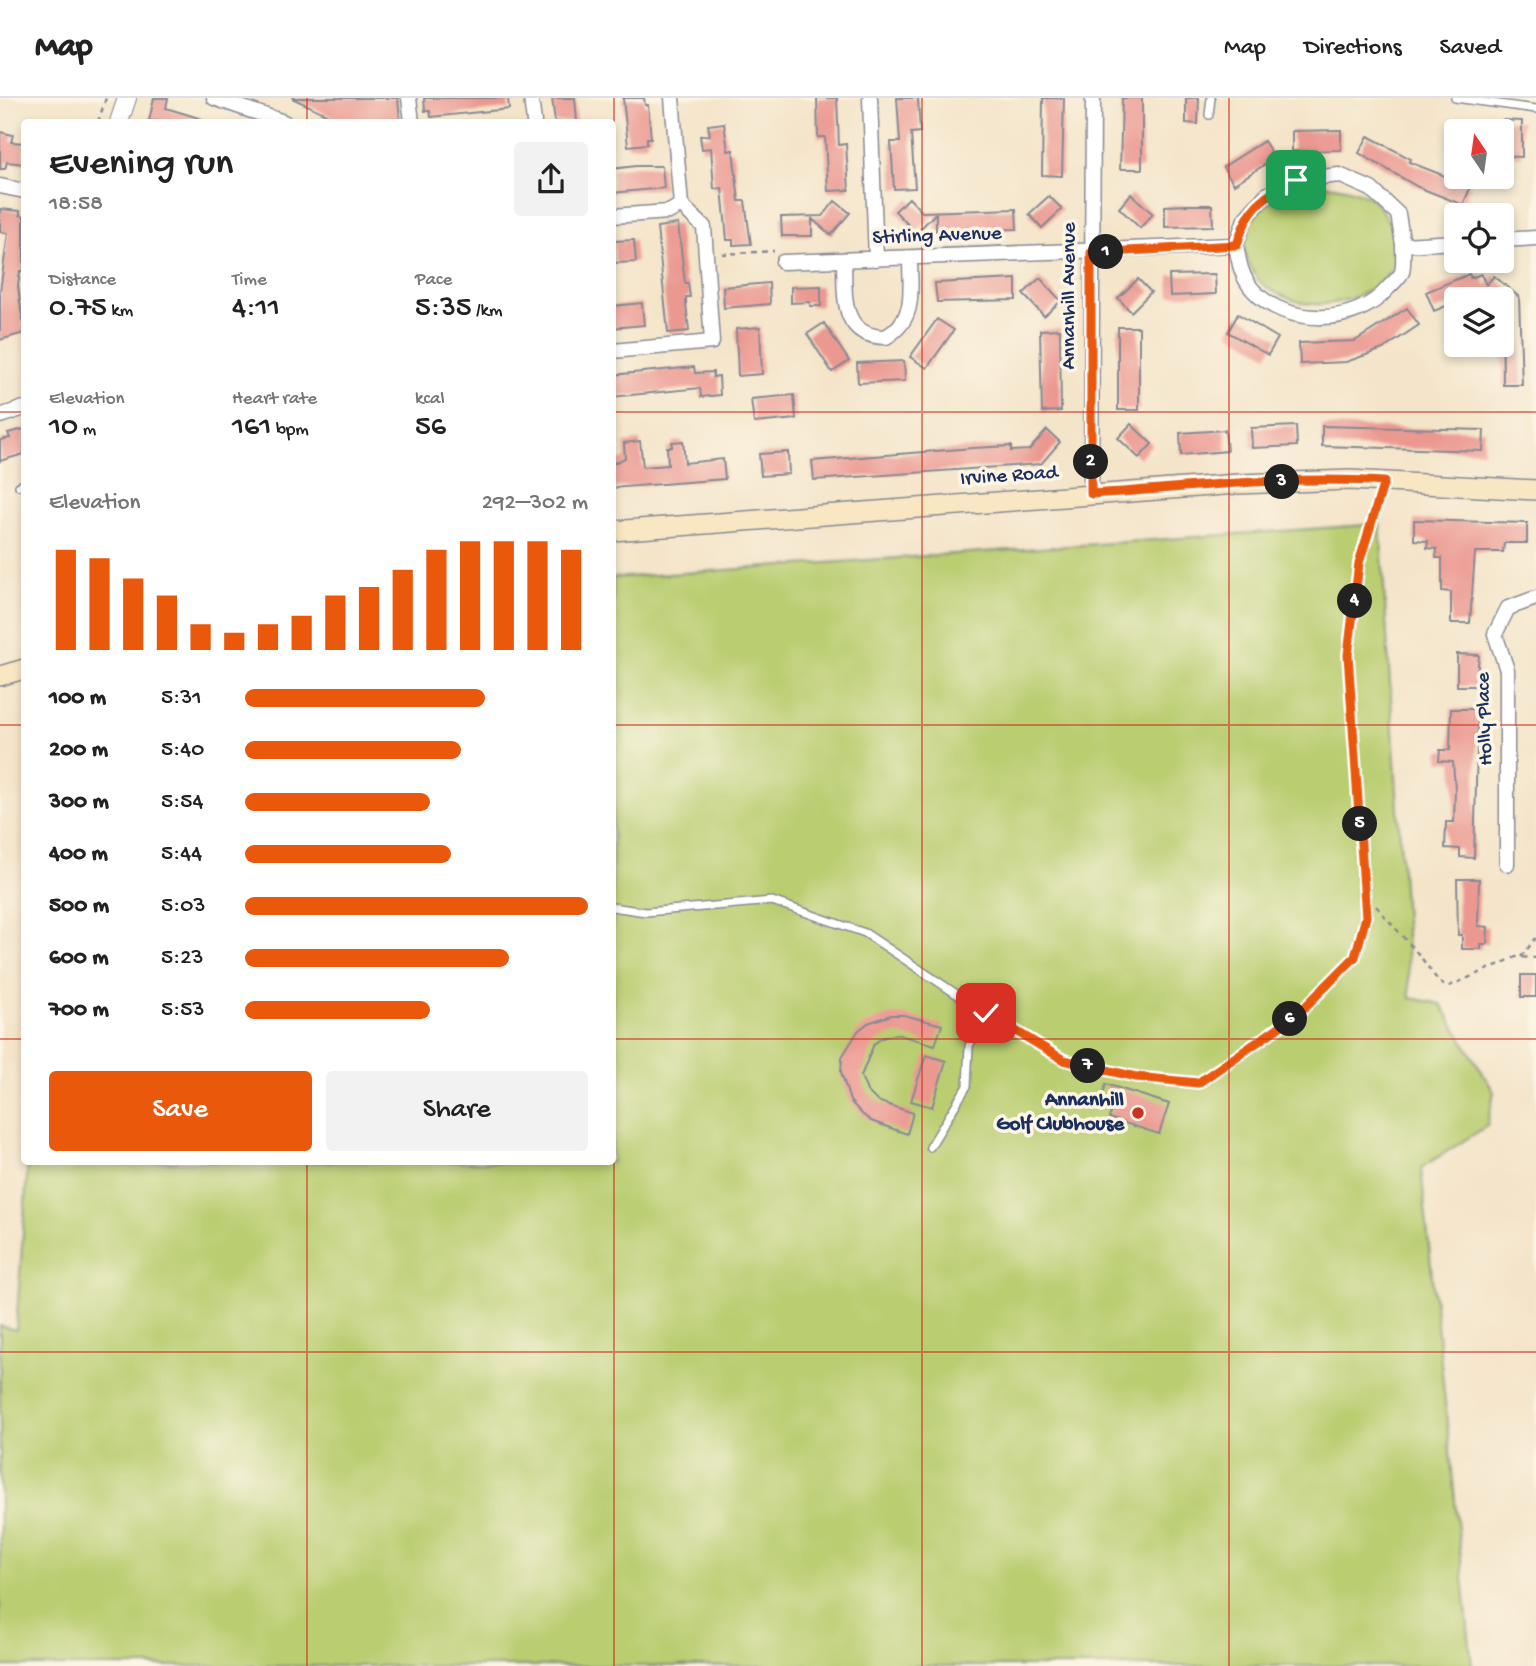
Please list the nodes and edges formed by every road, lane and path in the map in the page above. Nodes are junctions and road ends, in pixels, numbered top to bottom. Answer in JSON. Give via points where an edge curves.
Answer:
{"nodes":[{"id":1,"x":106,"y":98,"type":"edge"},
{"id":2,"x":127,"y":98,"type":"edge"},
{"id":3,"x":214,"y":98,"type":"edge"},
{"id":4,"x":409,"y":98,"type":"edge"},
{"id":5,"x":531,"y":98,"type":"edge"},
{"id":6,"x":672,"y":98,"type":"edge"},
{"id":7,"x":870,"y":98,"type":"edge"},
{"id":8,"x":1093,"y":98,"type":"edge"},
{"id":9,"x":1211,"y":98,"type":"edge"},
{"id":10,"x":1455,"y":98,"type":"edge"},
{"id":11,"x":1536,"y":109,"type":"edge"},
{"id":12,"x":1209,"y":115,"type":"dead end"},
{"id":13,"x":100,"y":119,"type":"edge"},
{"id":14,"x":120,"y":119,"type":"edge"},
{"id":15,"x":275,"y":119,"type":"edge"},
{"id":16,"x":412,"y":119,"type":"edge"},
{"id":17,"x":534,"y":119,"type":"edge"},
{"id":18,"x":0,"y":186,"type":"edge"},
{"id":19,"x":21,"y":190,"type":"edge"},
{"id":20,"x":681,"y":205,"type":"junction"},
{"id":21,"x":616,"y":216,"type":"edge"},
{"id":22,"x":1536,"y":238,"type":"edge"},
{"id":23,"x":1514,"y":239,"type":"edge"},
{"id":24,"x":1444,"y":243,"type":"edge"},
{"id":25,"x":1237,"y":245,"type":"junction"},
{"id":26,"x":1403,"y":245,"type":"junction"},
{"id":27,"x":1091,"y":253,"type":"junction"},
{"id":28,"x":707,"y":255,"type":"junction"},
{"id":29,"x":876,"y":259,"type":"junction"},
{"id":30,"x":910,"y":259,"type":"junction"},
{"id":31,"x":844,"y":261,"type":"junction"},
{"id":32,"x":783,"y":262,"type":"joint"},
{"id":33,"x":616,"y":351,"type":"edge"},
{"id":34,"x":21,"y":409,"type":"edge"},
{"id":35,"x":0,"y":416,"type":"edge"},
{"id":36,"x":1384,"y":482,"type":"junction"},
{"id":37,"x":1536,"y":489,"type":"edge"},
{"id":38,"x":1091,"y":494,"type":"junction"},
{"id":39,"x":616,"y":531,"type":"edge"},
{"id":40,"x":1536,"y":598,"type":"edge"},
{"id":41,"x":21,"y":670,"type":"edge"},
{"id":42,"x":0,"y":676,"type":"edge"},
{"id":43,"x":1507,"y":864,"type":"dead end"},
{"id":44,"x":1365,"y":893,"type":"junction"},
{"id":45,"x":616,"y":908,"type":"edge"},
{"id":46,"x":1536,"y":938,"type":"edge"},
{"id":47,"x":1521,"y":957,"type":"junction"},
{"id":48,"x":1536,"y":958,"type":"edge"},
{"id":49,"x":986,"y":1013,"type":"junction"},
{"id":50,"x":930,"y":1147,"type":"dead end"}],
"edges":[{"from":1,"to":13,"type":"path"},
{"from":2,"to":14,"type":"street"},
{"from":3,"to":15,"type":"street"},
{"from":4,"to":16,"type":"street"},
{"from":5,"to":17,"type":"street"},
{"from":6,"to":20,"type":"street"},
{"from":7,"to":29,"type":"street"},
{"from":8,"to":27,"type":"street","name":"Annanhill Avenue"},
{"from":9,"to":12,"type":"lane"},
{"from":10,"to":11,"type":"lane"},
{"from":18,"to":19,"type":"street"},
{"from":20,"to":21,"type":"street","via":[[669,212]]},
{"from":20,"to":28,"type":"street","via":[[704,227]]},
{"from":22,"to":23,"type":"street"},
{"from":24,"to":26,"type":"street"},
{"from":25,"to":26,"type":"street","via":[[1244,219],[1266,195],[1296,180],[1339,176],[1371,189],[1398,214]]},
{"from":25,"to":26,"type":"street","via":[[1241,272],[1254,291],[1286,312],[1318,317],[1352,313],[1381,297],[1402,272]]},
{"from":25,"to":27,"type":"street","name":"Stirling Avenue"},
{"from":27,"to":30,"type":"street","name":"Stirling Avenue"},
{"from":27,"to":38,"type":"street","name":"Annanhill Avenue"},
{"from":28,"to":32,"type":"path","via":[[780,251]]},
{"from":28,"to":33,"type":"street","via":[[712,342]]},
{"from":29,"to":30,"type":"street","name":"Stirling Avenue"},
{"from":29,"to":31,"type":"street","name":"Stirling Avenue"},
{"from":30,"to":31,"type":"street","via":[[910,306],[905,323],[886,337],[862,334],[853,323],[846,304]]},
{"from":31,"to":32,"type":"street","name":"Stirling Avenue"},
{"from":34,"to":35,"type":"street"},
{"from":36,"to":37,"type":"main road","name":"Irvine Road"},
{"from":36,"to":38,"type":"main road","name":"Irvine Road"},
{"from":36,"to":44,"type":"lane","via":[[1359,563],[1348,655]]},
{"from":38,"to":39,"type":"main road","name":"Irvine Road"},
{"from":40,"to":43,"type":"street","name":"Holly Place","via":[[1508,608],[1494,634],[1507,670]]},
{"from":41,"to":42,"type":"main road"},
{"from":44,"to":47,"type":"path","via":[[1447,987]]},
{"from":44,"to":49,"type":"lane","via":[[1366,917],[1355,957],[1298,1014],[1198,1083],[1136,1077],[1064,1060]]},
{"from":45,"to":49,"type":"lane","via":[[646,912],[772,901],[865,933]]},
{"from":46,"to":47,"type":"path"},
{"from":47,"to":48,"type":"path"},
{"from":49,"to":50,"type":"lane","via":[[969,1045],[967,1086]]}]}
